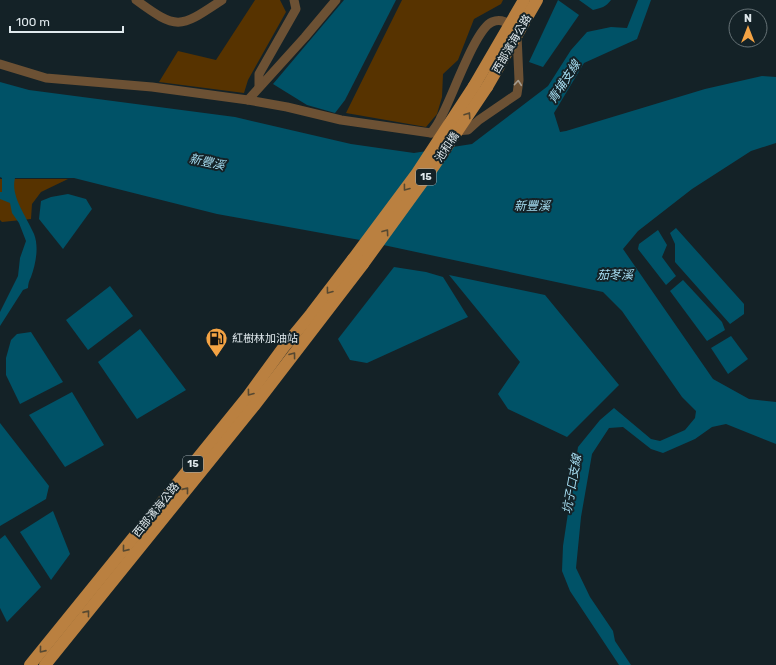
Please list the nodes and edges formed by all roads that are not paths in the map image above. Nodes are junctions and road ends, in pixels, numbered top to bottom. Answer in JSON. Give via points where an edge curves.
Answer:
{"nodes":[{"id":1,"x":136,"y":0,"type":"edge"},
{"id":2,"x":222,"y":0,"type":"edge"},
{"id":3,"x":294,"y":0,"type":"edge"},
{"id":4,"x":336,"y":0,"type":"edge"},
{"id":5,"x":524,"y":0,"type":"edge"},
{"id":6,"x":537,"y":0,"type":"edge"},
{"id":7,"x":514,"y":29,"type":"junction"},
{"id":8,"x":0,"y":64,"type":"edge"},
{"id":9,"x":474,"y":86,"type":"joint"},
{"id":10,"x":259,"y":87,"type":"junction"},
{"id":11,"x":487,"y":87,"type":"joint"},
{"id":12,"x":248,"y":100,"type":"junction"},
{"id":13,"x":442,"y":117,"type":"junction"},
{"id":14,"x":454,"y":131,"type":"junction"},
{"id":15,"x":431,"y":133,"type":"junction"},
{"id":16,"x":358,"y":262,"type":"junction"},
{"id":17,"x":30,"y":665,"type":"edge"},
{"id":18,"x":45,"y":665,"type":"edge"}],
"edges":[{"from":1,"to":2,"type":"street","via":[[168,21],[176,23],[190,20]]},
{"from":3,"to":10,"type":"street","via":[[296,9],[259,74]]},
{"from":4,"to":10,"type":"street"},
{"from":5,"to":7,"type":"main road","name":"西部濱海公路","number":"15"},
{"from":6,"to":7,"type":"main road","name":"西部濱海公路","number":"15"},
{"from":7,"to":9,"type":"main road","name":"西部濱海公路","number":"15"},
{"from":7,"to":11,"type":"main road","name":"西部濱海公路","number":"15"},
{"from":7,"to":13,"type":"street","via":[[502,20],[492,22],[481,32]]},
{"from":14,"to":7,"type":"street","one_way":true,"via":[[468,130],[517,94]]},
{"from":8,"to":12,"type":"street","via":[[46,78],[152,87]]},
{"from":9,"to":16,"type":"main road","name":"池和橋","number":"15","one_way":true,"bridge":true},
{"from":10,"to":12,"type":"street"},
{"from":16,"to":11,"type":"main road","name":"池和橋","number":"15","one_way":true,"bridge":true,"via":[[434,166]]},
{"from":12,"to":15,"type":"street","via":[[341,120]]},
{"from":13,"to":14,"type":"street"},
{"from":13,"to":15,"type":"street"},
{"from":14,"to":15,"type":"street"},
{"from":16,"to":17,"type":"main road","name":"西部濱海公路","number":"15","one_way":true,"via":[[283,348],[248,396]]},
{"from":18,"to":16,"type":"main road","name":"西部濱海公路","number":"15","one_way":true,"via":[[254,406]]}]}
